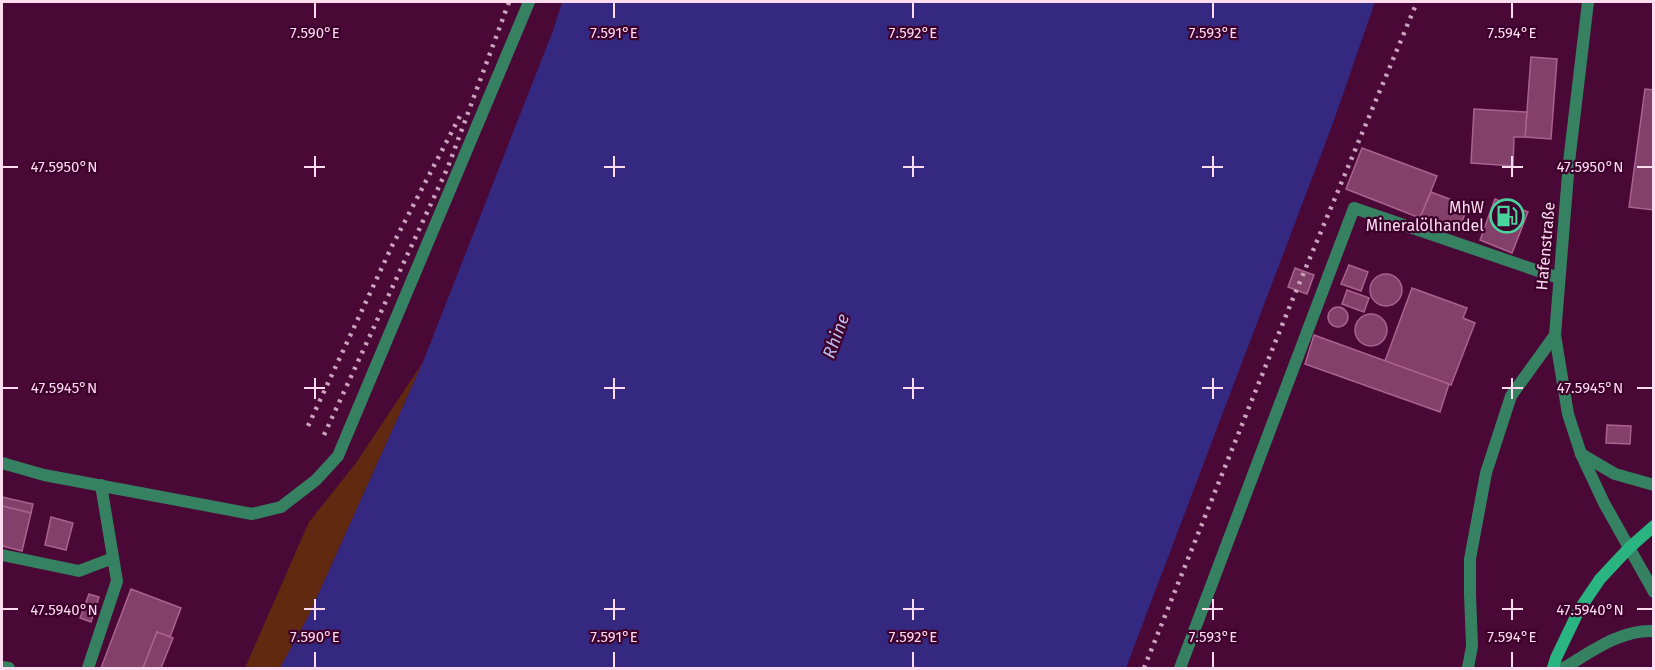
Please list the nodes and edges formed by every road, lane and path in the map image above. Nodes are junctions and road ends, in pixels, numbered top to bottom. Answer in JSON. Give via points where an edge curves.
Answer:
{"nodes":[{"id":1,"x":529,"y":2,"type":"edge"},
{"id":2,"x":1588,"y":2,"type":"edge"},
{"id":3,"x":1559,"y":278,"type":"junction"},
{"id":4,"x":1555,"y":335,"type":"junction"},
{"id":5,"x":1581,"y":454,"type":"junction"},
{"id":6,"x":2,"y":463,"type":"edge"},
{"id":7,"x":100,"y":485,"type":"junction"},
{"id":8,"x":1653,"y":485,"type":"edge"},
{"id":9,"x":1653,"y":526,"type":"edge"},
{"id":10,"x":1629,"y":548,"type":"junction"},
{"id":11,"x":2,"y":555,"type":"edge"},
{"id":12,"x":113,"y":558,"type":"junction"},
{"id":13,"x":1653,"y":592,"type":"edge"},
{"id":14,"x":1653,"y":631,"type":"edge"},
{"id":15,"x":2,"y":667,"type":"edge"},
{"id":16,"x":9,"y":669,"type":"edge"},
{"id":17,"x":88,"y":669,"type":"edge"},
{"id":18,"x":1180,"y":669,"type":"edge"},
{"id":19,"x":1468,"y":669,"type":"edge"},
{"id":20,"x":1553,"y":669,"type":"edge"},
{"id":21,"x":1564,"y":669,"type":"edge"}],
"edges":[{"from":1,"to":7,"type":"street","via":[[338,456],[316,480],[281,507],[252,514]]},
{"from":2,"to":3,"type":"street","name":"Hafenstraße"},
{"from":3,"to":4,"type":"street","name":"Hafenstraße"},
{"from":3,"to":18,"type":"street","via":[[1354,208]]},
{"from":4,"to":5,"type":"street","name":"Hafenstraße","via":[[1568,414]]},
{"from":4,"to":19,"type":"street","via":[[1511,396],[1486,473],[1470,559],[1472,646]]},
{"from":5,"to":8,"type":"street","via":[[1615,474]]},
{"from":5,"to":10,"type":"street","name":"Hafenstraße"},
{"from":6,"to":7,"type":"street"},
{"from":7,"to":12,"type":"street"},
{"from":9,"to":10,"type":"main road"},
{"from":10,"to":13,"type":"street","name":"Hafenstraße"},
{"from":10,"to":20,"type":"main road","via":[[1600,579],[1579,610]]},
{"from":11,"to":12,"type":"street","via":[[79,571]]},
{"from":12,"to":17,"type":"street","via":[[117,580]]},
{"from":14,"to":21,"type":"street","via":[[1628,634]]},
{"from":15,"to":16,"type":"street"}]}
